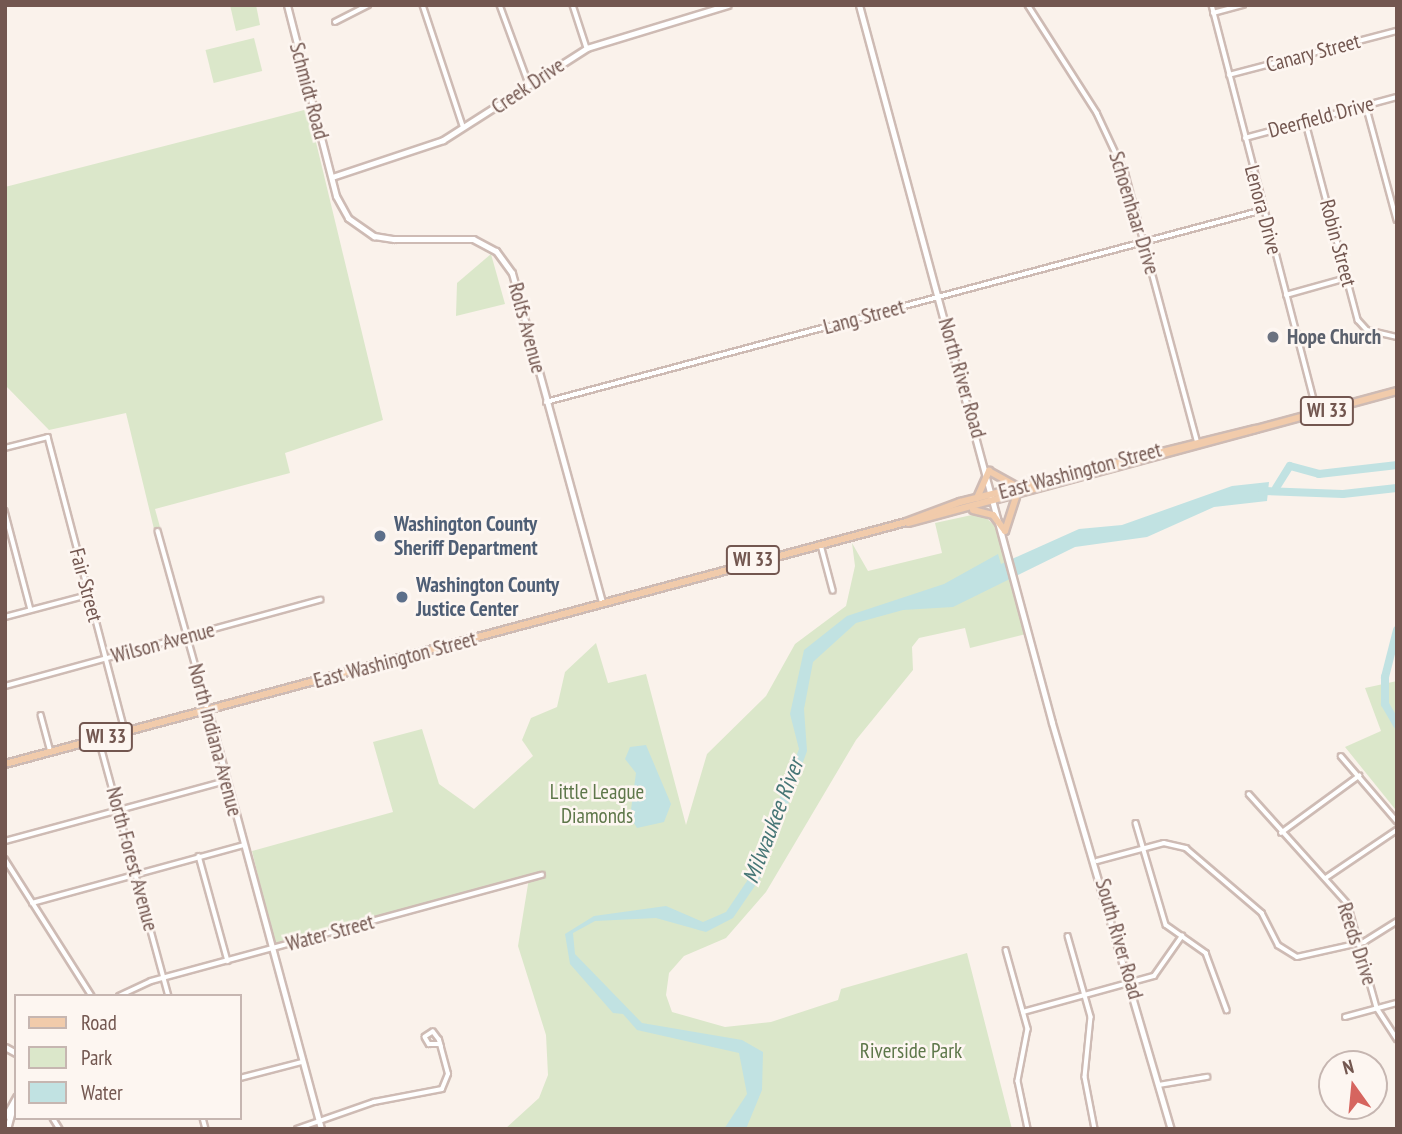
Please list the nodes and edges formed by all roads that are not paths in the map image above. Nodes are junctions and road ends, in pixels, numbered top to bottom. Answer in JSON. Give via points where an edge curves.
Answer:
{"nodes":[{"id":1,"x":286,"y":5,"type":"edge"},
{"id":2,"x":368,"y":5,"type":"edge"},
{"id":3,"x":423,"y":5,"type":"edge"},
{"id":4,"x":500,"y":5,"type":"edge"},
{"id":5,"x":573,"y":5,"type":"edge"},
{"id":6,"x":728,"y":5,"type":"edge"},
{"id":7,"x":859,"y":5,"type":"edge"},
{"id":8,"x":1028,"y":5,"type":"edge"},
{"id":9,"x":1212,"y":5,"type":"edge"},
{"id":10,"x":1243,"y":5,"type":"edge"},
{"id":11,"x":1213,"y":13,"type":"junction"},
{"id":12,"x":335,"y":22,"type":"dead end"},
{"id":13,"x":1397,"y":31,"type":"edge"},
{"id":14,"x":587,"y":48,"type":"junction"},
{"id":15,"x":1229,"y":75,"type":"junction"},
{"id":16,"x":529,"y":84,"type":"junction"},
{"id":17,"x":1397,"y":97,"type":"edge"},
{"id":18,"x":1366,"y":105,"type":"junction"},
{"id":19,"x":1306,"y":123,"type":"junction"},
{"id":20,"x":464,"y":128,"type":"junction"},
{"id":21,"x":1245,"y":138,"type":"junction"},
{"id":22,"x":332,"y":177,"type":"junction"},
{"id":23,"x":1263,"y":210,"type":"junction"},
{"id":24,"x":1397,"y":219,"type":"edge"},
{"id":25,"x":1145,"y":242,"type":"junction"},
{"id":26,"x":1347,"y":278,"type":"junction"},
{"id":27,"x":1286,"y":295,"type":"junction"},
{"id":28,"x":939,"y":297,"type":"junction"},
{"id":29,"x":1397,"y":337,"type":"edge"},
{"id":30,"x":1397,"y":391,"type":"edge"},
{"id":31,"x":547,"y":402,"type":"junction"},
{"id":32,"x":1317,"y":414,"type":"junction"},
{"id":33,"x":1256,"y":429,"type":"junction"},
{"id":34,"x":1197,"y":440,"type":"junction"},
{"id":35,"x":5,"y":448,"type":"edge"},
{"id":36,"x":989,"y":471,"type":"junction"},
{"id":37,"x":1018,"y":487,"type":"junction"},
{"id":38,"x":995,"y":493,"type":"junction"},
{"id":39,"x":1016,"y":497,"type":"junction"},
{"id":40,"x":977,"y":498,"type":"junction"},
{"id":41,"x":998,"y":502,"type":"junction"},
{"id":42,"x":971,"y":510,"type":"junction"},
{"id":43,"x":5,"y":511,"type":"edge"},
{"id":44,"x":906,"y":523,"type":"junction"},
{"id":45,"x":159,"y":531,"type":"dead end"},
{"id":46,"x":1005,"y":531,"type":"junction"},
{"id":47,"x":820,"y":542,"type":"junction"},
{"id":48,"x":833,"y":590,"type":"dead end"},
{"id":49,"x":88,"y":595,"type":"junction"},
{"id":50,"x":320,"y":600,"type":"dead end"},
{"id":51,"x":602,"y":603,"type":"junction"},
{"id":52,"x":31,"y":610,"type":"junction"},
{"id":53,"x":5,"y":617,"type":"edge"},
{"id":54,"x":187,"y":636,"type":"junction"},
{"id":55,"x":106,"y":659,"type":"junction"},
{"id":56,"x":5,"y":686,"type":"edge"},
{"id":57,"x":208,"y":710,"type":"junction"},
{"id":58,"x":41,"y":715,"type":"dead end"},
{"id":59,"x":126,"y":732,"type":"junction"},
{"id":60,"x":99,"y":739,"type":"junction"},
{"id":61,"x":1061,"y":751,"type":"joint"},
{"id":62,"x":51,"y":752,"type":"junction"},
{"id":63,"x":1341,"y":756,"type":"dead end"},
{"id":64,"x":5,"y":764,"type":"edge"},
{"id":65,"x":1359,"y":776,"type":"junction"},
{"id":66,"x":226,"y":781,"type":"junction"},
{"id":67,"x":1249,"y":794,"type":"dead end"},
{"id":68,"x":118,"y":810,"type":"junction"},
{"id":69,"x":1397,"y":821,"type":"edge"},
{"id":70,"x":1136,"y":822,"type":"dead end"},
{"id":71,"x":1397,"y":830,"type":"edge"},
{"id":72,"x":1281,"y":833,"type":"junction"},
{"id":73,"x":5,"y":841,"type":"edge"},
{"id":74,"x":244,"y":845,"type":"junction"},
{"id":75,"x":1144,"y":849,"type":"junction"},
{"id":76,"x":199,"y":856,"type":"junction"},
{"id":77,"x":5,"y":859,"type":"edge"},
{"id":78,"x":1097,"y":861,"type":"junction"},
{"id":79,"x":136,"y":874,"type":"junction"},
{"id":80,"x":542,"y":875,"type":"dead end"},
{"id":81,"x":1326,"y":878,"type":"junction"},
{"id":82,"x":32,"y":903,"type":"junction"},
{"id":83,"x":1397,"y":920,"type":"edge"},
{"id":84,"x":1068,"y":936,"type":"dead end"},
{"id":85,"x":1182,"y":936,"type":"junction"},
{"id":86,"x":1359,"y":943,"type":"junction"},
{"id":87,"x":271,"y":949,"type":"junction"},
{"id":88,"x":1006,"y":950,"type":"dead end"},
{"id":89,"x":228,"y":961,"type":"junction"},
{"id":90,"x":164,"y":978,"type":"junction"},
{"id":91,"x":1132,"y":982,"type":"junction"},
{"id":92,"x":91,"y":994,"type":"edge"},
{"id":93,"x":124,"y":994,"type":"edge"},
{"id":94,"x":168,"y":994,"type":"edge"},
{"id":95,"x":1086,"y":995,"type":"junction"},
{"id":96,"x":1397,"y":1003,"type":"edge"},
{"id":97,"x":1377,"y":1008,"type":"junction"},
{"id":98,"x":1227,"y":1010,"type":"dead end"},
{"id":99,"x":1023,"y":1012,"type":"junction"},
{"id":100,"x":1345,"y":1017,"type":"dead end"},
{"id":101,"x":1397,"y":1039,"type":"edge"},
{"id":102,"x":440,"y":1044,"type":"junction"},
{"id":103,"x":302,"y":1062,"type":"junction"},
{"id":104,"x":242,"y":1077,"type":"edge"},
{"id":105,"x":1207,"y":1077,"type":"dead end"},
{"id":106,"x":1159,"y":1086,"type":"junction"},
{"id":107,"x":14,"y":1103,"type":"edge"},
{"id":108,"x":13,"y":1106,"type":"junction"},
{"id":109,"x":5,"y":1117,"type":"edge"},
{"id":110,"x":320,"y":1126,"type":"edge"},
{"id":111,"x":7,"y":1129,"type":"edge"},
{"id":112,"x":297,"y":1129,"type":"edge"},
{"id":113,"x":1028,"y":1129,"type":"edge"},
{"id":114,"x":1095,"y":1129,"type":"edge"},
{"id":115,"x":1171,"y":1129,"type":"edge"}],
"edges":[{"from":1,"to":22,"type":"street","name":"Schmidt Road"},
{"from":2,"to":12,"type":"street"},
{"from":3,"to":20,"type":"street"},
{"from":4,"to":16,"type":"street"},
{"from":5,"to":14,"type":"street"},
{"from":6,"to":14,"type":"street","name":"Creek Drive"},
{"from":7,"to":28,"type":"street","name":"North River Road"},
{"from":8,"to":25,"type":"street","name":"Schoenhaar Drive","via":[[1111,139]]},
{"from":9,"to":11,"type":"street","name":"Lenora Drive"},
{"from":10,"to":11,"type":"street"},
{"from":11,"to":15,"type":"street","name":"Lenora Drive"},
{"from":13,"to":15,"type":"street","name":"Canary Street"},
{"from":14,"to":16,"type":"street","name":"Creek Drive"},
{"from":15,"to":21,"type":"street","name":"Lenora Drive"},
{"from":16,"to":20,"type":"street","name":"Creek Drive"},
{"from":17,"to":18,"type":"street","name":"Deerfield Drive"},
{"from":18,"to":19,"type":"street","name":"Deerfield Drive"},
{"from":18,"to":24,"type":"street"},
{"from":19,"to":21,"type":"street","name":"Deerfield Drive"},
{"from":19,"to":26,"type":"street","name":"Robin Street"},
{"from":20,"to":22,"type":"street","name":"Creek Drive","via":[[399,159]]},
{"from":21,"to":23,"type":"street","name":"Lenora Drive"},
{"from":22,"to":31,"type":"street","name":"Rolfs Avenue","via":[[348,218],[374,236],[473,239],[504,260]]},
{"from":23,"to":25,"type":"street","name":"Lang Street"},
{"from":23,"to":27,"type":"street","name":"Lenora Drive"},
{"from":25,"to":28,"type":"street","name":"Lang Street"},
{"from":25,"to":34,"type":"street","name":"Schoenhaar Drive"},
{"from":26,"to":27,"type":"street"},
{"from":26,"to":29,"type":"street","name":"Robin Street","via":[[1367,330]]},
{"from":27,"to":32,"type":"street","name":"Lenora Drive"},
{"from":28,"to":31,"type":"street","name":"Lang Street"},
{"from":28,"to":36,"type":"street","name":"North River Road"},
{"from":30,"to":32,"type":"main road","name":"East Washington Street","number":"WI 33"},
{"from":31,"to":51,"type":"street","name":"Rolfs Avenue"},
{"from":32,"to":33,"type":"main road","name":"East Washington Street","number":"WI 33"},
{"from":33,"to":34,"type":"main road","name":"East Washington Street","number":"WI 33"},
{"from":33,"to":39,"type":"main road","name":"East Washington Street","number":"WI 33"},
{"from":34,"to":37,"type":"main road","name":"East Washington Street","number":"WI 33"},
{"from":35,"to":49,"type":"street","name":"Fair Street","via":[[48,437]]},
{"from":36,"to":37,"type":"main road"},
{"from":36,"to":38,"type":"street","name":"North River Road"},
{"from":36,"to":40,"type":"main road"},
{"from":37,"to":38,"type":"main road","name":"East Washington Street","number":"WI 33"},
{"from":38,"to":40,"type":"main road","name":"East Washington Street","number":"WI 33"},
{"from":38,"to":41,"type":"street","name":"North River Road"},
{"from":39,"to":41,"type":"main road","name":"East Washington Street","number":"WI 33"},
{"from":39,"to":46,"type":"main road"},
{"from":40,"to":44,"type":"main road","name":"East Washington Street","number":"WI 33"},
{"from":41,"to":42,"type":"main road","name":"East Washington Street","number":"WI 33"},
{"from":41,"to":46,"type":"street","name":"North River Road"},
{"from":42,"to":44,"type":"main road","name":"East Washington Street","number":"WI 33"},
{"from":42,"to":46,"type":"main road","via":[[989,513]]},
{"from":43,"to":52,"type":"street"},
{"from":44,"to":47,"type":"main road","name":"East Washington Street","number":"WI 33"},
{"from":45,"to":54,"type":"street","name":"North Indiana Avenue"},
{"from":46,"to":61,"type":"street","name":"North River Road"},
{"from":47,"to":48,"type":"street"},
{"from":47,"to":51,"type":"main road","name":"East Washington Street","number":"WI 33"},
{"from":49,"to":52,"type":"street"},
{"from":49,"to":55,"type":"street","name":"Fair Street"},
{"from":50,"to":54,"type":"street","name":"Wilson Avenue"},
{"from":51,"to":57,"type":"main road","name":"East Washington Street","number":"WI 33"},
{"from":52,"to":53,"type":"street"},
{"from":54,"to":55,"type":"street","name":"Wilson Avenue"},
{"from":54,"to":57,"type":"street","name":"North Indiana Avenue"},
{"from":55,"to":56,"type":"street","name":"Wilson Avenue"},
{"from":55,"to":59,"type":"street","name":"Fair Street"},
{"from":57,"to":59,"type":"main road","name":"East Washington Street","number":"WI 33"},
{"from":57,"to":66,"type":"street","name":"North Indiana Avenue"},
{"from":58,"to":62,"type":"street"},
{"from":59,"to":60,"type":"main road","name":"East Washington Street","number":"WI 33"},
{"from":60,"to":62,"type":"main road","name":"East Washington Street","number":"WI 33"},
{"from":60,"to":68,"type":"street","name":"North Forest Avenue"},
{"from":61,"to":78,"type":"street","name":"South River Road"},
{"from":62,"to":64,"type":"main road","name":"East Washington Street","number":"WI 33"},
{"from":63,"to":65,"type":"street"},
{"from":65,"to":69,"type":"street"},
{"from":65,"to":72,"type":"street"},
{"from":66,"to":68,"type":"street"},
{"from":66,"to":74,"type":"street","name":"North Indiana Avenue"},
{"from":67,"to":72,"type":"street","name":"Reeds Drive"},
{"from":68,"to":73,"type":"street"},
{"from":68,"to":79,"type":"street","name":"North Forest Avenue"},
{"from":70,"to":75,"type":"street"},
{"from":71,"to":81,"type":"street"},
{"from":72,"to":81,"type":"street","name":"Reeds Drive"},
{"from":74,"to":76,"type":"street"},
{"from":74,"to":87,"type":"street","name":"North Indiana Avenue"},
{"from":75,"to":78,"type":"street"},
{"from":75,"to":85,"type":"street","via":[[1166,926]]},
{"from":75,"to":86,"type":"street","via":[[1164,844],[1186,848],[1262,913],[1290,956]]},
{"from":76,"to":79,"type":"street"},
{"from":76,"to":89,"type":"street"},
{"from":77,"to":82,"type":"street"},
{"from":78,"to":91,"type":"street","name":"South River Road"},
{"from":79,"to":82,"type":"street"},
{"from":79,"to":90,"type":"street","name":"North Forest Avenue"},
{"from":80,"to":87,"type":"street","name":"Water Street"},
{"from":81,"to":86,"type":"street","name":"Reeds Drive","via":[[1348,904]]},
{"from":82,"to":92,"type":"street"},
{"from":83,"to":86,"type":"street"},
{"from":84,"to":95,"type":"street"},
{"from":85,"to":91,"type":"street","via":[[1162,970]]},
{"from":85,"to":98,"type":"street","via":[[1206,953]]},
{"from":86,"to":97,"type":"street","name":"Reeds Drive"},
{"from":87,"to":89,"type":"street","name":"Water Street"},
{"from":87,"to":103,"type":"street","name":"North Indiana Avenue"},
{"from":88,"to":99,"type":"street"},
{"from":89,"to":90,"type":"street","name":"Water Street"},
{"from":90,"to":93,"type":"street","name":"Water Street"},
{"from":90,"to":94,"type":"street","name":"North Forest Avenue"},
{"from":91,"to":95,"type":"street"},
{"from":91,"to":106,"type":"street","name":"South River Road"},
{"from":95,"to":99,"type":"street"},
{"from":95,"to":114,"type":"street","via":[[1092,1034],[1086,1092]]},
{"from":96,"to":97,"type":"street"},
{"from":97,"to":100,"type":"street"},
{"from":97,"to":101,"type":"street","name":"Reeds Drive"},
{"from":99,"to":113,"type":"street","via":[[1027,1029],[1018,1081]]},
{"from":102,"to":102,"type":"street","via":[[436,1033],[425,1037],[429,1044]]},
{"from":102,"to":110,"type":"street","via":[[448,1074],[442,1089],[374,1102]]},
{"from":103,"to":104,"type":"street"},
{"from":103,"to":110,"type":"street","name":"North Indiana Avenue"},
{"from":105,"to":106,"type":"street"},
{"from":106,"to":115,"type":"street","name":"South River Road"},
{"from":107,"to":108,"type":"street"},
{"from":108,"to":109,"type":"street"},
{"from":108,"to":111,"type":"street"},
{"from":110,"to":112,"type":"street"}]}
